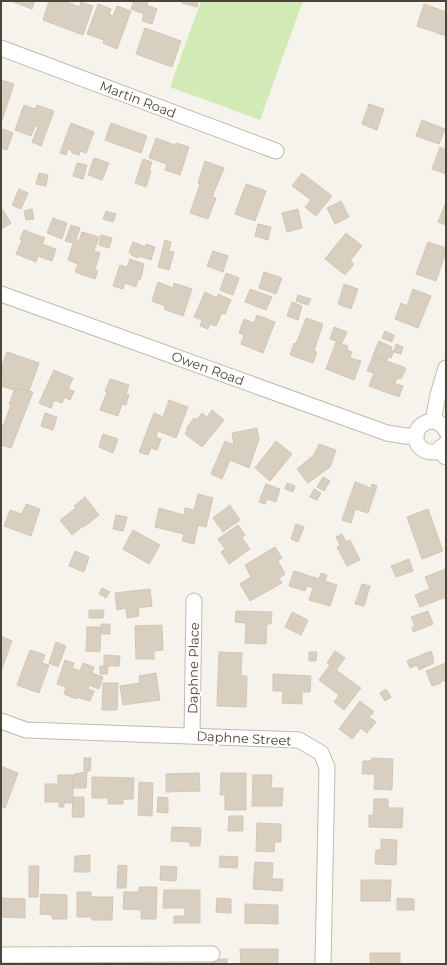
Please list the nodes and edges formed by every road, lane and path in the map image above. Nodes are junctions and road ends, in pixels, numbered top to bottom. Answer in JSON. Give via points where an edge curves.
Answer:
{"nodes":[{"id":1,"x":1,"y":48,"type":"edge"},
{"id":2,"x":276,"y":151,"type":"dead end"},
{"id":3,"x":1,"y":294,"type":"edge"},
{"id":4,"x":446,"y":368,"type":"edge"},
{"id":5,"x":433,"y":421,"type":"junction"},
{"id":6,"x":416,"y":436,"type":"junction"},
{"id":7,"x":445,"y":444,"type":"edge"},
{"id":8,"x":194,"y":601,"type":"dead end"},
{"id":9,"x":1,"y":721,"type":"edge"},
{"id":10,"x":192,"y":736,"type":"junction"},
{"id":11,"x":212,"y":954,"type":"dead end"},
{"id":12,"x":1,"y":955,"type":"edge"},
{"id":13,"x":323,"y":964,"type":"edge"}],
"edges":[{"from":1,"to":2,"type":"street","name":"Martin Road"},
{"from":3,"to":6,"type":"street","name":"Owen Road","via":[[388,433]]},
{"from":4,"to":5,"type":"street"},
{"from":5,"to":6,"type":"street","via":[[420,427]]},
{"from":5,"to":7,"type":"street","via":[[442,426]]},
{"from":6,"to":7,"type":"street","via":[[422,450],[432,453]]},
{"from":8,"to":10,"type":"street","name":"Daphne Place"},
{"from":9,"to":10,"type":"street","name":"Daphne Street","via":[[26,730]]},
{"from":10,"to":13,"type":"street","name":"Daphne Street","via":[[299,740],[321,753],[327,767]]},
{"from":11,"to":12,"type":"street"}]}
